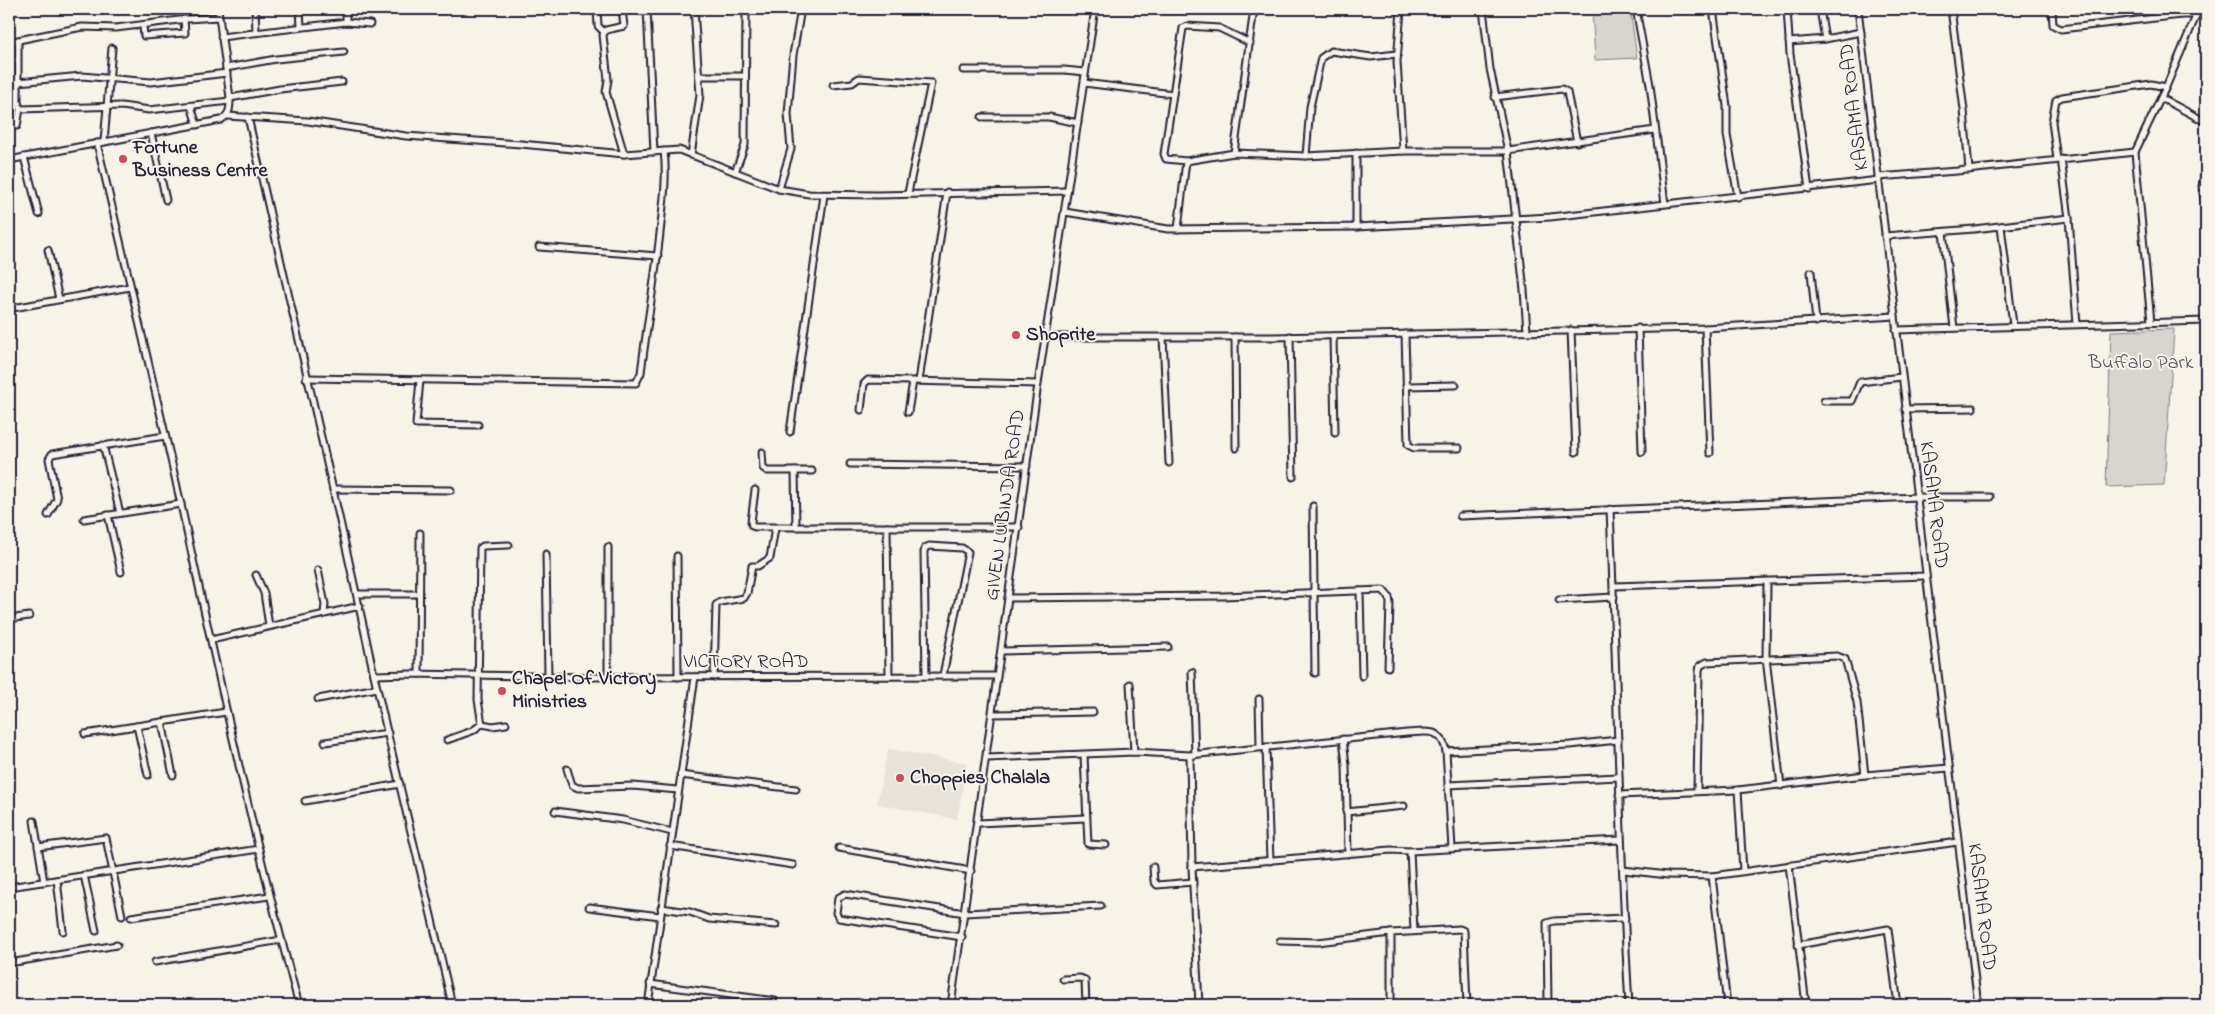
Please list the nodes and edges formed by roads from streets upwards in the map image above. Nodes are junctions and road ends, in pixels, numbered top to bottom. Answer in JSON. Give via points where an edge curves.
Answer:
{"nodes":[{"id":1,"x":14,"y":9,"type":"edge"},
{"id":2,"x":218,"y":9,"type":"edge"},
{"id":3,"x":255,"y":9,"type":"edge"},
{"id":4,"x":300,"y":9,"type":"edge"},
{"id":5,"x":346,"y":9,"type":"edge"},
{"id":6,"x":596,"y":9,"type":"edge"},
{"id":7,"x":622,"y":9,"type":"edge"},
{"id":8,"x":647,"y":9,"type":"edge"},
{"id":9,"x":694,"y":9,"type":"edge"},
{"id":10,"x":746,"y":9,"type":"edge"},
{"id":11,"x":801,"y":9,"type":"edge"},
{"id":12,"x":1094,"y":9,"type":"edge"},
{"id":13,"x":1254,"y":9,"type":"edge"},
{"id":14,"x":1401,"y":9,"type":"edge"},
{"id":15,"x":1483,"y":9,"type":"edge"},
{"id":16,"x":1636,"y":9,"type":"edge"},
{"id":17,"x":1713,"y":9,"type":"edge"},
{"id":18,"x":1786,"y":9,"type":"edge"},
{"id":19,"x":1820,"y":9,"type":"edge"},
{"id":20,"x":1858,"y":9,"type":"edge"},
{"id":21,"x":1951,"y":9,"type":"edge"},
{"id":22,"x":2052,"y":9,"type":"edge"},
{"id":23,"x":2199,"y":9,"type":"edge"},
{"id":24,"x":9,"y":10,"type":"edge"},
{"id":25,"x":2181,"y":12,"type":"edge"},
{"id":26,"x":2196,"y":15,"type":"junction"},
{"id":27,"x":219,"y":17,"type":"junction"},
{"id":28,"x":184,"y":19,"type":"junction"},
{"id":29,"x":172,"y":21,"type":"junction"},
{"id":30,"x":346,"y":22,"type":"junction"},
{"id":31,"x":370,"y":24,"type":"dead end"},
{"id":32,"x":143,"y":26,"type":"junction"},
{"id":33,"x":301,"y":26,"type":"junction"},
{"id":34,"x":256,"y":32,"type":"junction"},
{"id":35,"x":604,"y":32,"type":"junction"},
{"id":36,"x":1861,"y":32,"type":"junction"},
{"id":37,"x":174,"y":34,"type":"junction"},
{"id":38,"x":221,"y":37,"type":"junction"},
{"id":39,"x":1825,"y":39,"type":"junction"},
{"id":40,"x":18,"y":40,"type":"junction"},
{"id":41,"x":9,"y":42,"type":"edge"},
{"id":42,"x":1790,"y":42,"type":"junction"},
{"id":43,"x":1250,"y":43,"type":"junction"},
{"id":44,"x":112,"y":48,"type":"dead end"},
{"id":45,"x":344,"y":52,"type":"dead end"},
{"id":46,"x":1397,"y":54,"type":"junction"},
{"id":47,"x":17,"y":60,"type":"junction"},
{"id":48,"x":9,"y":61,"type":"edge"},
{"id":49,"x":963,"y":70,"type":"dead end"},
{"id":50,"x":226,"y":71,"type":"junction"},
{"id":51,"x":1085,"y":72,"type":"junction"},
{"id":52,"x":699,"y":76,"type":"junction"},
{"id":53,"x":746,"y":76,"type":"junction"},
{"id":54,"x":109,"y":80,"type":"junction"},
{"id":55,"x":18,"y":82,"type":"junction"},
{"id":56,"x":342,"y":82,"type":"dead end"},
{"id":57,"x":1084,"y":83,"type":"junction"},
{"id":58,"x":833,"y":85,"type":"dead end"},
{"id":59,"x":2166,"y":87,"type":"junction"},
{"id":60,"x":18,"y":90,"type":"junction"},
{"id":61,"x":9,"y":91,"type":"edge"},
{"id":62,"x":1173,"y":94,"type":"junction"},
{"id":63,"x":1495,"y":96,"type":"junction"},
{"id":64,"x":2161,"y":98,"type":"junction"},
{"id":65,"x":230,"y":100,"type":"junction"},
{"id":66,"x":107,"y":106,"type":"junction"},
{"id":67,"x":191,"y":106,"type":"junction"},
{"id":68,"x":20,"y":109,"type":"junction"},
{"id":69,"x":227,"y":116,"type":"junction"},
{"id":70,"x":248,"y":117,"type":"junction"},
{"id":71,"x":982,"y":117,"type":"dead end"},
{"id":72,"x":2206,"y":122,"type":"edge"},
{"id":73,"x":1078,"y":123,"type":"junction"},
{"id":74,"x":197,"y":125,"type":"junction"},
{"id":75,"x":9,"y":126,"type":"edge"},
{"id":76,"x":1655,"y":130,"type":"junction"},
{"id":77,"x":150,"y":133,"type":"junction"},
{"id":78,"x":104,"y":142,"type":"junction"},
{"id":79,"x":1577,"y":142,"type":"junction"},
{"id":80,"x":97,"y":143,"type":"junction"},
{"id":81,"x":664,"y":151,"type":"junction"},
{"id":82,"x":1403,"y":151,"type":"junction"},
{"id":83,"x":1508,"y":151,"type":"junction"},
{"id":84,"x":654,"y":152,"type":"junction"},
{"id":85,"x":2135,"y":152,"type":"junction"},
{"id":86,"x":1234,"y":153,"type":"junction"},
{"id":87,"x":1356,"y":153,"type":"junction"},
{"id":88,"x":624,"y":154,"type":"junction"},
{"id":89,"x":691,"y":155,"type":"junction"},
{"id":90,"x":1306,"y":156,"type":"junction"},
{"id":91,"x":24,"y":157,"type":"junction"},
{"id":92,"x":2058,"y":159,"type":"junction"},
{"id":93,"x":9,"y":160,"type":"edge"},
{"id":94,"x":1186,"y":161,"type":"junction"},
{"id":95,"x":2206,"y":164,"type":"edge"},
{"id":96,"x":1969,"y":170,"type":"junction"},
{"id":97,"x":735,"y":172,"type":"junction"},
{"id":98,"x":1878,"y":178,"type":"junction"},
{"id":99,"x":778,"y":189,"type":"junction"},
{"id":100,"x":1809,"y":189,"type":"junction"},
{"id":101,"x":1067,"y":191,"type":"junction"},
{"id":102,"x":947,"y":192,"type":"junction"},
{"id":103,"x":908,"y":193,"type":"junction"},
{"id":104,"x":824,"y":195,"type":"junction"},
{"id":105,"x":1738,"y":197,"type":"junction"},
{"id":106,"x":166,"y":200,"type":"dead end"},
{"id":107,"x":1665,"y":204,"type":"junction"},
{"id":108,"x":1065,"y":212,"type":"junction"},
{"id":109,"x":2206,"y":212,"type":"edge"},
{"id":110,"x":39,"y":214,"type":"dead end"},
{"id":111,"x":2069,"y":218,"type":"junction"},
{"id":112,"x":1514,"y":219,"type":"junction"},
{"id":113,"x":2001,"y":226,"type":"junction"},
{"id":114,"x":1356,"y":227,"type":"junction"},
{"id":115,"x":1178,"y":229,"type":"junction"},
{"id":116,"x":1943,"y":232,"type":"junction"},
{"id":117,"x":1885,"y":236,"type":"junction"},
{"id":118,"x":539,"y":247,"type":"dead end"},
{"id":119,"x":48,"y":250,"type":"dead end"},
{"id":120,"x":658,"y":256,"type":"junction"},
{"id":121,"x":1811,"y":272,"type":"dead end"},
{"id":122,"x":130,"y":287,"type":"junction"},
{"id":123,"x":59,"y":299,"type":"junction"},
{"id":124,"x":9,"y":306,"type":"edge"},
{"id":125,"x":1895,"y":316,"type":"junction"},
{"id":126,"x":2206,"y":321,"type":"edge"},
{"id":127,"x":1816,"y":322,"type":"junction"},
{"id":128,"x":2151,"y":322,"type":"junction"},
{"id":129,"x":2077,"y":324,"type":"junction"},
{"id":130,"x":2013,"y":325,"type":"junction"},
{"id":131,"x":1638,"y":328,"type":"junction"},
{"id":132,"x":1705,"y":328,"type":"junction"},
{"id":133,"x":1954,"y":328,"type":"junction"},
{"id":134,"x":1571,"y":330,"type":"junction"},
{"id":135,"x":1896,"y":330,"type":"junction"},
{"id":136,"x":1527,"y":331,"type":"junction"},
{"id":137,"x":1405,"y":334,"type":"junction"},
{"id":138,"x":1290,"y":336,"type":"junction"},
{"id":139,"x":1333,"y":336,"type":"junction"},
{"id":140,"x":1047,"y":337,"type":"junction"},
{"id":141,"x":1235,"y":337,"type":"junction"},
{"id":142,"x":1163,"y":338,"type":"junction"},
{"id":143,"x":1901,"y":377,"type":"junction"},
{"id":144,"x":306,"y":378,"type":"junction"},
{"id":145,"x":420,"y":380,"type":"junction"},
{"id":146,"x":913,"y":381,"type":"junction"},
{"id":147,"x":919,"y":381,"type":"junction"},
{"id":148,"x":1038,"y":384,"type":"junction"},
{"id":149,"x":1456,"y":385,"type":"dead end"},
{"id":150,"x":1406,"y":386,"type":"junction"},
{"id":151,"x":1824,"y":401,"type":"dead end"},
{"id":152,"x":1973,"y":408,"type":"dead end"},
{"id":153,"x":1905,"y":409,"type":"junction"},
{"id":154,"x":861,"y":410,"type":"dead end"},
{"id":155,"x":908,"y":412,"type":"dead end"},
{"id":156,"x":478,"y":425,"type":"dead end"},
{"id":157,"x":790,"y":432,"type":"dead end"},
{"id":158,"x":1335,"y":434,"type":"dead end"},
{"id":159,"x":165,"y":436,"type":"dead end"},
{"id":160,"x":103,"y":445,"type":"junction"},
{"id":161,"x":1236,"y":448,"type":"dead end"},
{"id":162,"x":1460,"y":448,"type":"dead end"},
{"id":163,"x":762,"y":452,"type":"dead end"},
{"id":164,"x":1576,"y":452,"type":"dead end"},
{"id":165,"x":1642,"y":452,"type":"dead end"},
{"id":166,"x":1710,"y":453,"type":"dead end"},
{"id":167,"x":1169,"y":463,"type":"dead end"},
{"id":168,"x":850,"y":464,"type":"dead end"},
{"id":169,"x":1027,"y":466,"type":"junction"},
{"id":170,"x":795,"y":471,"type":"junction"},
{"id":171,"x":812,"y":471,"type":"dead end"},
{"id":172,"x":1292,"y":477,"type":"dead end"},
{"id":173,"x":332,"y":489,"type":"junction"},
{"id":174,"x":450,"y":490,"type":"dead end"},
{"id":175,"x":755,"y":490,"type":"dead end"},
{"id":176,"x":1918,"y":497,"type":"junction"},
{"id":177,"x":1990,"y":497,"type":"dead end"},
{"id":178,"x":181,"y":504,"type":"junction"},
{"id":179,"x":1313,"y":506,"type":"dead end"},
{"id":180,"x":1610,"y":509,"type":"junction"},
{"id":181,"x":120,"y":513,"type":"junction"},
{"id":182,"x":48,"y":515,"type":"dead end"},
{"id":183,"x":108,"y":515,"type":"junction"},
{"id":184,"x":1460,"y":516,"type":"dead end"},
{"id":185,"x":84,"y":519,"type":"dead end"},
{"id":186,"x":796,"y":527,"type":"junction"},
{"id":187,"x":887,"y":527,"type":"junction"},
{"id":188,"x":1019,"y":527,"type":"junction"},
{"id":189,"x":775,"y":528,"type":"junction"},
{"id":190,"x":420,"y":533,"type":"dead end"},
{"id":191,"x":509,"y":546,"type":"dead end"},
{"id":192,"x":608,"y":547,"type":"dead end"},
{"id":193,"x":546,"y":554,"type":"dead end"},
{"id":194,"x":677,"y":556,"type":"dead end"},
{"id":195,"x":318,"y":570,"type":"dead end"},
{"id":196,"x":121,"y":572,"type":"dead end"},
{"id":197,"x":256,"y":574,"type":"dead end"},
{"id":198,"x":1926,"y":576,"type":"junction"},
{"id":199,"x":1766,"y":582,"type":"junction"},
{"id":200,"x":1614,"y":586,"type":"junction"},
{"id":201,"x":1360,"y":591,"type":"junction"},
{"id":202,"x":1314,"y":592,"type":"junction"},
{"id":203,"x":358,"y":594,"type":"junction"},
{"id":204,"x":420,"y":594,"type":"junction"},
{"id":205,"x":1614,"y":597,"type":"junction"},
{"id":206,"x":1008,"y":598,"type":"junction"},
{"id":207,"x":1559,"y":600,"type":"dead end"},
{"id":208,"x":360,"y":606,"type":"junction"},
{"id":209,"x":324,"y":614,"type":"junction"},
{"id":210,"x":29,"y":616,"type":"dead end"},
{"id":211,"x":9,"y":619,"type":"edge"},
{"id":212,"x":269,"y":626,"type":"junction"},
{"id":213,"x":211,"y":640,"type":"junction"},
{"id":214,"x":1168,"y":647,"type":"dead end"},
{"id":215,"x":1001,"y":651,"type":"junction"},
{"id":216,"x":1766,"y":658,"type":"junction"},
{"id":217,"x":1388,"y":667,"type":"dead end"},
{"id":218,"x":1192,"y":672,"type":"dead end"},
{"id":219,"x":1315,"y":673,"type":"dead end"},
{"id":220,"x":419,"y":674,"type":"junction"},
{"id":221,"x":374,"y":675,"type":"junction"},
{"id":222,"x":479,"y":675,"type":"junction"},
{"id":223,"x":943,"y":675,"type":"junction"},
{"id":224,"x":889,"y":676,"type":"junction"},
{"id":225,"x":926,"y":676,"type":"junction"},
{"id":226,"x":997,"y":676,"type":"junction"},
{"id":227,"x":1362,"y":676,"type":"dead end"},
{"id":228,"x":548,"y":677,"type":"junction"},
{"id":229,"x":608,"y":677,"type":"junction"},
{"id":230,"x":678,"y":677,"type":"junction"},
{"id":231,"x":696,"y":677,"type":"junction"},
{"id":232,"x":714,"y":677,"type":"junction"},
{"id":233,"x":1130,"y":684,"type":"dead end"},
{"id":234,"x":377,"y":688,"type":"junction"},
{"id":235,"x":318,"y":699,"type":"dead end"},
{"id":236,"x":1259,"y":700,"type":"dead end"},
{"id":237,"x":226,"y":712,"type":"junction"},
{"id":238,"x":1093,"y":712,"type":"dead end"},
{"id":239,"x":993,"y":714,"type":"junction"},
{"id":240,"x":162,"y":722,"type":"junction"},
{"id":241,"x":482,"y":724,"type":"junction"},
{"id":242,"x":506,"y":724,"type":"dead end"},
{"id":243,"x":137,"y":726,"type":"junction"},
{"id":244,"x":388,"y":733,"type":"junction"},
{"id":245,"x":85,"y":734,"type":"dead end"},
{"id":246,"x":1342,"y":739,"type":"junction"},
{"id":247,"x":447,"y":740,"type":"dead end"},
{"id":248,"x":1618,"y":740,"type":"junction"},
{"id":249,"x":325,"y":742,"type":"dead end"},
{"id":250,"x":1263,"y":747,"type":"junction"},
{"id":251,"x":1446,"y":751,"type":"junction"},
{"id":252,"x":1134,"y":752,"type":"junction"},
{"id":253,"x":1084,"y":755,"type":"junction"},
{"id":254,"x":1192,"y":755,"type":"junction"},
{"id":255,"x":988,"y":758,"type":"junction"},
{"id":256,"x":1949,"y":768,"type":"junction"},
{"id":257,"x":567,"y":770,"type":"dead end"},
{"id":258,"x":148,"y":775,"type":"dead end"},
{"id":259,"x":174,"y":775,"type":"dead end"},
{"id":260,"x":680,"y":775,"type":"junction"},
{"id":261,"x":1864,"y":775,"type":"junction"},
{"id":262,"x":1619,"y":777,"type":"junction"},
{"id":263,"x":400,"y":784,"type":"junction"},
{"id":264,"x":1448,"y":786,"type":"junction"},
{"id":265,"x":1781,"y":786,"type":"junction"},
{"id":266,"x":796,"y":789,"type":"dead end"},
{"id":267,"x":678,"y":790,"type":"junction"},
{"id":268,"x":1738,"y":790,"type":"junction"},
{"id":269,"x":1697,"y":791,"type":"junction"},
{"id":270,"x":1619,"y":795,"type":"junction"},
{"id":271,"x":305,"y":801,"type":"dead end"},
{"id":272,"x":1404,"y":806,"type":"dead end"},
{"id":273,"x":555,"y":811,"type":"dead end"},
{"id":274,"x":1346,"y":812,"type":"junction"},
{"id":275,"x":1086,"y":818,"type":"junction"},
{"id":276,"x":34,"y":821,"type":"dead end"},
{"id":277,"x":978,"y":823,"type":"junction"},
{"id":278,"x":672,"y":832,"type":"junction"},
{"id":279,"x":1620,"y":840,"type":"junction"},
{"id":280,"x":1958,"y":842,"type":"junction"},
{"id":281,"x":670,"y":846,"type":"junction"},
{"id":282,"x":1106,"y":846,"type":"dead end"},
{"id":283,"x":38,"y":847,"type":"junction"},
{"id":284,"x":839,"y":848,"type":"dead end"},
{"id":285,"x":1452,"y":848,"type":"junction"},
{"id":286,"x":258,"y":849,"type":"junction"},
{"id":287,"x":1410,"y":851,"type":"junction"},
{"id":288,"x":1348,"y":854,"type":"junction"},
{"id":289,"x":1270,"y":861,"type":"junction"},
{"id":290,"x":793,"y":865,"type":"dead end"},
{"id":291,"x":1789,"y":865,"type":"junction"},
{"id":292,"x":1153,"y":867,"type":"dead end"},
{"id":293,"x":1192,"y":867,"type":"junction"},
{"id":294,"x":1623,"y":870,"type":"junction"},
{"id":295,"x":971,"y":871,"type":"junction"},
{"id":296,"x":1743,"y":871,"type":"junction"},
{"id":297,"x":113,"y":872,"type":"junction"},
{"id":298,"x":84,"y":876,"type":"junction"},
{"id":299,"x":1712,"y":876,"type":"junction"},
{"id":300,"x":57,"y":880,"type":"junction"},
{"id":301,"x":44,"y":882,"type":"junction"},
{"id":302,"x":1193,"y":882,"type":"junction"},
{"id":303,"x":9,"y":887,"type":"edge"},
{"id":304,"x":269,"y":896,"type":"junction"},
{"id":305,"x":1101,"y":906,"type":"dead end"},
{"id":306,"x":589,"y":907,"type":"dead end"},
{"id":307,"x":661,"y":908,"type":"junction"},
{"id":308,"x":965,"y":913,"type":"junction"},
{"id":309,"x":122,"y":916,"type":"dead end"},
{"id":310,"x":660,"y":916,"type":"junction"},
{"id":311,"x":131,"y":917,"type":"dead end"},
{"id":312,"x":1625,"y":918,"type":"junction"},
{"id":313,"x":776,"y":925,"type":"dead end"},
{"id":314,"x":63,"y":931,"type":"dead end"},
{"id":315,"x":96,"y":931,"type":"dead end"},
{"id":316,"x":1414,"y":931,"type":"junction"},
{"id":317,"x":1391,"y":933,"type":"junction"},
{"id":318,"x":962,"y":937,"type":"junction"},
{"id":319,"x":281,"y":940,"type":"junction"},
{"id":320,"x":1280,"y":941,"type":"dead end"},
{"id":321,"x":117,"y":945,"type":"dead end"},
{"id":322,"x":1798,"y":945,"type":"junction"},
{"id":323,"x":155,"y":962,"type":"dead end"},
{"id":324,"x":9,"y":963,"type":"edge"},
{"id":325,"x":1063,"y":979,"type":"dead end"},
{"id":326,"x":650,"y":984,"type":"junction"},
{"id":327,"x":775,"y":1001,"type":"dead end"},
{"id":328,"x":299,"y":1005,"type":"edge"},
{"id":329,"x":452,"y":1005,"type":"edge"},
{"id":330,"x":648,"y":1005,"type":"edge"},
{"id":331,"x":952,"y":1005,"type":"edge"},
{"id":332,"x":1086,"y":1005,"type":"edge"},
{"id":333,"x":1199,"y":1005,"type":"edge"},
{"id":334,"x":1391,"y":1005,"type":"edge"},
{"id":335,"x":1467,"y":1005,"type":"edge"},
{"id":336,"x":1548,"y":1005,"type":"edge"},
{"id":337,"x":1629,"y":1005,"type":"edge"},
{"id":338,"x":1727,"y":1005,"type":"edge"},
{"id":339,"x":1806,"y":1005,"type":"edge"},
{"id":340,"x":1898,"y":1005,"type":"edge"},
{"id":341,"x":1978,"y":1005,"type":"edge"}],
"edges":[{"from":1,"to":24,"type":"street"},
{"from":2,"to":27,"type":"street"},
{"from":3,"to":34,"type":"street"},
{"from":4,"to":33,"type":"street"},
{"from":5,"to":30,"type":"street"},
{"from":6,"to":35,"type":"street","via":[[598,26]]},
{"from":7,"to":35,"type":"street","via":[[624,26]]},
{"from":8,"to":84,"type":"street"},
{"from":9,"to":52,"type":"street"},
{"from":10,"to":53,"type":"street"},
{"from":11,"to":99,"type":"street","via":[[788,114],[792,145]]},
{"from":12,"to":51,"type":"street","name":"GIVEN LUBINDA ROAD"},
{"from":13,"to":43,"type":"street"},
{"from":14,"to":46,"type":"street"},
{"from":15,"to":63,"type":"street"},
{"from":16,"to":76,"type":"street"},
{"from":17,"to":105,"type":"street","via":[[1727,106],[1727,135]]},
{"from":18,"to":42,"type":"street"},
{"from":19,"to":39,"type":"street"},
{"from":20,"to":36,"type":"street","name":"KASAMA ROAD"},
{"from":21,"to":96,"type":"street"},
{"from":22,"to":25,"type":"street","via":[[2053,25],[2061,29]]},
{"from":23,"to":26,"type":"street"},
{"from":25,"to":26,"type":"street"},
{"from":26,"to":59,"type":"street"},
{"from":27,"to":28,"type":"street"},
{"from":27,"to":38,"type":"street"},
{"from":28,"to":29,"type":"street"},
{"from":28,"to":37,"type":"street","via":[[185,33]]},
{"from":29,"to":32,"type":"street"},
{"from":29,"to":37,"type":"street"},
{"from":30,"to":31,"type":"street"},
{"from":30,"to":33,"type":"street"},
{"from":32,"to":37,"type":"street","via":[[144,36]]},
{"from":32,"to":40,"type":"street","via":[[82,27]]},
{"from":33,"to":34,"type":"street"},
{"from":34,"to":38,"type":"street"},
{"from":35,"to":88,"type":"street","via":[[606,92]]},
{"from":36,"to":39,"type":"street"},
{"from":36,"to":98,"type":"street","name":"KASAMA ROAD"},
{"from":38,"to":50,"type":"street"},
{"from":39,"to":42,"type":"street"},
{"from":40,"to":41,"type":"street"},
{"from":40,"to":47,"type":"street"},
{"from":42,"to":100,"type":"street"},
{"from":43,"to":62,"type":"street","via":[[1219,28],[1186,26],[1183,28]]},
{"from":43,"to":86,"type":"street"},
{"from":44,"to":54,"type":"street"},
{"from":45,"to":50,"type":"street","via":[[276,60]]},
{"from":46,"to":82,"type":"street"},
{"from":46,"to":90,"type":"street","via":[[1371,57],[1331,52],[1321,58],[1310,107]]},
{"from":47,"to":48,"type":"street"},
{"from":47,"to":55,"type":"street"},
{"from":49,"to":51,"type":"street"},
{"from":50,"to":54,"type":"street","via":[[151,82]]},
{"from":50,"to":65,"type":"street"},
{"from":51,"to":57,"type":"street","name":"GIVEN LUBINDA ROAD"},
{"from":52,"to":53,"type":"street"},
{"from":52,"to":89,"type":"street","via":[[698,117]]},
{"from":53,"to":97,"type":"street","via":[[745,144]]},
{"from":54,"to":55,"type":"street","via":[[82,76]]},
{"from":54,"to":66,"type":"street"},
{"from":55,"to":60,"type":"street"},
{"from":56,"to":65,"type":"street","via":[[280,89]]},
{"from":57,"to":62,"type":"street"},
{"from":57,"to":73,"type":"street","name":"GIVEN LUBINDA ROAD"},
{"from":58,"to":103,"type":"street","via":[[852,83],[859,78],[931,83]]},
{"from":59,"to":64,"type":"street"},
{"from":59,"to":92,"type":"street","via":[[2152,84],[2056,100],[2052,122]]},
{"from":60,"to":61,"type":"street"},
{"from":60,"to":68,"type":"street"},
{"from":62,"to":94,"type":"street","via":[[1164,156],[1168,160]]},
{"from":63,"to":79,"type":"street","via":[[1562,89],[1567,92]]},
{"from":63,"to":83,"type":"street"},
{"from":64,"to":72,"type":"street"},
{"from":64,"to":85,"type":"street"},
{"from":65,"to":67,"type":"street"},
{"from":65,"to":69,"type":"street"},
{"from":66,"to":67,"type":"street","via":[[149,110]]},
{"from":66,"to":68,"type":"street"},
{"from":66,"to":78,"type":"street"},
{"from":67,"to":74,"type":"street"},
{"from":68,"to":75,"type":"street","via":[[16,126]]},
{"from":69,"to":70,"type":"street"},
{"from":69,"to":74,"type":"street"},
{"from":70,"to":88,"type":"street","via":[[308,121],[406,136]]},
{"from":70,"to":144,"type":"street"},
{"from":71,"to":73,"type":"street","via":[[1049,117]]},
{"from":73,"to":101,"type":"street","name":"GIVEN LUBINDA ROAD"},
{"from":74,"to":77,"type":"street"},
{"from":76,"to":79,"type":"street"},
{"from":76,"to":107,"type":"street"},
{"from":77,"to":78,"type":"street"},
{"from":77,"to":106,"type":"street"},
{"from":78,"to":80,"type":"street"},
{"from":79,"to":83,"type":"street"},
{"from":80,"to":91,"type":"street"},
{"from":80,"to":122,"type":"street"},
{"from":81,"to":84,"type":"street"},
{"from":81,"to":89,"type":"street","via":[[679,150]]},
{"from":81,"to":120,"type":"street","via":[[666,184]]},
{"from":82,"to":83,"type":"street"},
{"from":82,"to":87,"type":"street"},
{"from":83,"to":112,"type":"street"},
{"from":84,"to":88,"type":"street"},
{"from":85,"to":92,"type":"street"},
{"from":85,"to":128,"type":"street"},
{"from":86,"to":90,"type":"street"},
{"from":86,"to":94,"type":"street"},
{"from":87,"to":90,"type":"street"},
{"from":87,"to":114,"type":"street"},
{"from":89,"to":97,"type":"street"},
{"from":91,"to":93,"type":"street"},
{"from":91,"to":110,"type":"street"},
{"from":92,"to":96,"type":"street"},
{"from":92,"to":111,"type":"street"},
{"from":94,"to":115,"type":"street"},
{"from":95,"to":109,"type":"street","via":[[2202,186]]},
{"from":96,"to":98,"type":"street"},
{"from":97,"to":99,"type":"street"},
{"from":98,"to":100,"type":"street"},
{"from":98,"to":117,"type":"street","name":"KASAMA ROAD"},
{"from":99,"to":104,"type":"street"},
{"from":100,"to":105,"type":"street"},
{"from":101,"to":102,"type":"street"},
{"from":101,"to":108,"type":"street","name":"GIVEN LUBINDA ROAD"},
{"from":102,"to":103,"type":"street"},
{"from":102,"to":147,"type":"street"},
{"from":103,"to":104,"type":"street"},
{"from":104,"to":157,"type":"street"},
{"from":105,"to":107,"type":"street"},
{"from":107,"to":112,"type":"street"},
{"from":108,"to":115,"type":"street"},
{"from":108,"to":140,"type":"street","name":"GIVEN LUBINDA ROAD"},
{"from":111,"to":113,"type":"street"},
{"from":111,"to":129,"type":"street"},
{"from":112,"to":114,"type":"street"},
{"from":112,"to":136,"type":"street"},
{"from":113,"to":116,"type":"street"},
{"from":113,"to":130,"type":"street"},
{"from":114,"to":115,"type":"street"},
{"from":116,"to":117,"type":"street"},
{"from":116,"to":133,"type":"street"},
{"from":117,"to":125,"type":"street","name":"KASAMA ROAD"},
{"from":118,"to":120,"type":"street"},
{"from":119,"to":123,"type":"street"},
{"from":120,"to":145,"type":"street","via":[[641,374],[636,383]]},
{"from":121,"to":127,"type":"street"},
{"from":122,"to":123,"type":"street"},
{"from":122,"to":178,"type":"street"},
{"from":123,"to":124,"type":"street","via":[[13,308]]},
{"from":125,"to":127,"type":"street"},
{"from":125,"to":135,"type":"street","name":"KASAMA ROAD"},
{"from":126,"to":128,"type":"street"},
{"from":127,"to":132,"type":"street"},
{"from":128,"to":129,"type":"street"},
{"from":129,"to":130,"type":"street"},
{"from":130,"to":133,"type":"street"},
{"from":131,"to":132,"type":"street"},
{"from":131,"to":134,"type":"street"},
{"from":131,"to":165,"type":"street"},
{"from":132,"to":166,"type":"street"},
{"from":133,"to":135,"type":"street"},
{"from":134,"to":136,"type":"street"},
{"from":134,"to":164,"type":"street"},
{"from":135,"to":143,"type":"street","name":"KASAMA ROAD"},
{"from":136,"to":137,"type":"street"},
{"from":137,"to":139,"type":"street"},
{"from":137,"to":150,"type":"street"},
{"from":138,"to":139,"type":"street"},
{"from":138,"to":141,"type":"street"},
{"from":138,"to":172,"type":"street"},
{"from":139,"to":158,"type":"street"},
{"from":140,"to":142,"type":"street"},
{"from":140,"to":148,"type":"street","name":"GIVEN LUBINDA ROAD"},
{"from":141,"to":142,"type":"street"},
{"from":141,"to":161,"type":"street"},
{"from":142,"to":167,"type":"street"},
{"from":143,"to":151,"type":"street","via":[[1860,382],[1852,401]]},
{"from":143,"to":153,"type":"street","name":"KASAMA ROAD"},
{"from":144,"to":145,"type":"street"},
{"from":144,"to":173,"type":"street"},
{"from":145,"to":156,"type":"street","via":[[416,424]]},
{"from":146,"to":147,"type":"street"},
{"from":146,"to":154,"type":"street","via":[[868,380],[864,384]]},
{"from":146,"to":155,"type":"street"},
{"from":147,"to":148,"type":"street"},
{"from":148,"to":169,"type":"street","name":"GIVEN LUBINDA ROAD"},
{"from":149,"to":150,"type":"street"},
{"from":150,"to":162,"type":"street","via":[[1408,445],[1414,448]]},
{"from":152,"to":153,"type":"street"},
{"from":153,"to":176,"type":"street","name":"KASAMA ROAD"},
{"from":159,"to":160,"type":"street"},
{"from":160,"to":181,"type":"street"},
{"from":160,"to":182,"type":"street","via":[[49,456],[57,499]]},
{"from":163,"to":170,"type":"street","via":[[764,470]]},
{"from":168,"to":169,"type":"street"},
{"from":169,"to":188,"type":"street","name":"GIVEN LUBINDA ROAD"},
{"from":170,"to":171,"type":"street"},
{"from":170,"to":186,"type":"street"},
{"from":173,"to":174,"type":"street"},
{"from":173,"to":203,"type":"street"},
{"from":175,"to":189,"type":"street","via":[[752,526]]},
{"from":176,"to":177,"type":"street"},
{"from":176,"to":180,"type":"street"},
{"from":176,"to":198,"type":"street","name":"KASAMA ROAD"},
{"from":178,"to":181,"type":"street"},
{"from":178,"to":213,"type":"street"},
{"from":179,"to":202,"type":"street"},
{"from":180,"to":184,"type":"street"},
{"from":180,"to":200,"type":"street"},
{"from":181,"to":183,"type":"street"},
{"from":183,"to":185,"type":"street"},
{"from":183,"to":196,"type":"street"},
{"from":186,"to":187,"type":"street"},
{"from":186,"to":189,"type":"street"},
{"from":187,"to":188,"type":"street"},
{"from":187,"to":224,"type":"street"},
{"from":188,"to":206,"type":"street","name":"GIVEN LUBINDA ROAD"},
{"from":189,"to":232,"type":"street","via":[[770,558],[752,566],[744,598],[716,605]]},
{"from":190,"to":204,"type":"street"},
{"from":191,"to":222,"type":"street","via":[[480,548]]},
{"from":192,"to":229,"type":"street"},
{"from":193,"to":228,"type":"street"},
{"from":194,"to":230,"type":"street"},
{"from":195,"to":209,"type":"street"},
{"from":197,"to":212,"type":"street","via":[[264,593]]},
{"from":198,"to":199,"type":"street"},
{"from":198,"to":256,"type":"street","name":"KASAMA ROAD"},
{"from":199,"to":200,"type":"street"},
{"from":199,"to":216,"type":"street"},
{"from":200,"to":205,"type":"street"},
{"from":201,"to":202,"type":"street"},
{"from":201,"to":217,"type":"street","via":[[1383,590],[1389,597]]},
{"from":201,"to":227,"type":"street"},
{"from":202,"to":206,"type":"street"},
{"from":202,"to":219,"type":"street"},
{"from":203,"to":204,"type":"street"},
{"from":203,"to":208,"type":"street"},
{"from":204,"to":220,"type":"street"},
{"from":205,"to":207,"type":"street"},
{"from":205,"to":248,"type":"street"},
{"from":206,"to":215,"type":"street","name":"GIVEN LUBINDA ROAD"},
{"from":208,"to":209,"type":"street"},
{"from":208,"to":221,"type":"street"},
{"from":209,"to":212,"type":"street"},
{"from":210,"to":211,"type":"street"},
{"from":212,"to":213,"type":"street"},
{"from":213,"to":237,"type":"street"},
{"from":214,"to":215,"type":"street"},
{"from":215,"to":226,"type":"street","name":"GIVEN LUBINDA ROAD"},
{"from":216,"to":261,"type":"street","via":[[1837,656],[1846,659],[1857,702]]},
{"from":216,"to":265,"type":"street"},
{"from":216,"to":269,"type":"street","via":[[1707,662],[1700,666]]},
{"from":218,"to":254,"type":"street"},
{"from":220,"to":221,"type":"street","name":"VICTORY ROAD"},
{"from":220,"to":222,"type":"street","name":"VICTORY ROAD"},
{"from":221,"to":234,"type":"street"},
{"from":222,"to":228,"type":"street","name":"VICTORY ROAD"},
{"from":222,"to":241,"type":"street","via":[[478,700]]},
{"from":223,"to":225,"type":"street","name":"VICTORY ROAD"},
{"from":223,"to":225,"type":"street","via":[[968,552],[962,548],[930,546],[924,552]]},
{"from":223,"to":226,"type":"street","name":"VICTORY ROAD"},
{"from":224,"to":225,"type":"street","name":"VICTORY ROAD"},
{"from":224,"to":232,"type":"street","name":"VICTORY ROAD"},
{"from":226,"to":239,"type":"street","name":"GIVEN LUBINDA ROAD"},
{"from":228,"to":229,"type":"street","name":"VICTORY ROAD"},
{"from":229,"to":230,"type":"street","name":"VICTORY ROAD"},
{"from":230,"to":231,"type":"street","name":"VICTORY ROAD"},
{"from":231,"to":232,"type":"street","name":"VICTORY ROAD"},
{"from":231,"to":260,"type":"street"},
{"from":233,"to":252,"type":"street"},
{"from":234,"to":235,"type":"street"},
{"from":234,"to":244,"type":"street"},
{"from":236,"to":250,"type":"street"},
{"from":237,"to":240,"type":"street"},
{"from":237,"to":286,"type":"street"},
{"from":238,"to":239,"type":"street"},
{"from":239,"to":255,"type":"street","name":"GIVEN LUBINDA ROAD"},
{"from":240,"to":243,"type":"street"},
{"from":240,"to":259,"type":"street"},
{"from":241,"to":242,"type":"street"},
{"from":241,"to":247,"type":"street"},
{"from":243,"to":245,"type":"street"},
{"from":243,"to":258,"type":"street"},
{"from":244,"to":249,"type":"street"},
{"from":244,"to":263,"type":"street"},
{"from":246,"to":250,"type":"street"},
{"from":246,"to":251,"type":"street","via":[[1434,733],[1442,738]]},
{"from":246,"to":274,"type":"street","via":[[1346,765]]},
{"from":248,"to":251,"type":"street"},
{"from":248,"to":262,"type":"street"},
{"from":250,"to":254,"type":"street"},
{"from":250,"to":289,"type":"street"},
{"from":251,"to":264,"type":"street"},
{"from":252,"to":253,"type":"street"},
{"from":252,"to":254,"type":"street"},
{"from":253,"to":255,"type":"street"},
{"from":253,"to":275,"type":"street"},
{"from":254,"to":293,"type":"street"},
{"from":255,"to":277,"type":"street","name":"GIVEN LUBINDA ROAD"},
{"from":256,"to":261,"type":"street"},
{"from":256,"to":280,"type":"street","name":"KASAMA ROAD"},
{"from":257,"to":267,"type":"street","via":[[572,785],[578,788],[633,786]]},
{"from":260,"to":266,"type":"street"},
{"from":260,"to":267,"type":"street"},
{"from":261,"to":265,"type":"street"},
{"from":262,"to":264,"type":"street"},
{"from":262,"to":270,"type":"street"},
{"from":263,"to":271,"type":"street"},
{"from":263,"to":329,"type":"street"},
{"from":264,"to":285,"type":"street"},
{"from":265,"to":268,"type":"street"},
{"from":267,"to":278,"type":"street"},
{"from":268,"to":269,"type":"street"},
{"from":268,"to":296,"type":"street"},
{"from":269,"to":270,"type":"street"},
{"from":270,"to":279,"type":"street"},
{"from":272,"to":274,"type":"street"},
{"from":273,"to":278,"type":"street","via":[[623,820]]},
{"from":274,"to":288,"type":"street"},
{"from":275,"to":277,"type":"street"},
{"from":275,"to":282,"type":"street","via":[[1088,844]]},
{"from":276,"to":283,"type":"street"},
{"from":277,"to":295,"type":"street","name":"GIVEN LUBINDA ROAD"},
{"from":278,"to":281,"type":"street"},
{"from":279,"to":285,"type":"street"},
{"from":279,"to":294,"type":"street"},
{"from":280,"to":291,"type":"street"},
{"from":280,"to":341,"type":"street","name":"KASAMA ROAD"},
{"from":281,"to":290,"type":"street"},
{"from":281,"to":307,"type":"street"},
{"from":283,"to":297,"type":"street","via":[[106,838]]},
{"from":283,"to":301,"type":"street"},
{"from":284,"to":295,"type":"street"},
{"from":285,"to":287,"type":"street"},
{"from":286,"to":297,"type":"street"},
{"from":286,"to":304,"type":"street"},
{"from":287,"to":288,"type":"street"},
{"from":287,"to":316,"type":"street"},
{"from":288,"to":289,"type":"street"},
{"from":289,"to":293,"type":"street"},
{"from":291,"to":296,"type":"street"},
{"from":291,"to":322,"type":"street"},
{"from":292,"to":302,"type":"street","via":[[1157,884]]},
{"from":293,"to":302,"type":"street"},
{"from":294,"to":299,"type":"street"},
{"from":294,"to":312,"type":"street"},
{"from":295,"to":308,"type":"street","name":"GIVEN LUBINDA ROAD"},
{"from":296,"to":299,"type":"street"},
{"from":297,"to":298,"type":"street"},
{"from":297,"to":309,"type":"street"},
{"from":298,"to":300,"type":"street"},
{"from":298,"to":315,"type":"street"},
{"from":299,"to":338,"type":"street"},
{"from":300,"to":301,"type":"street"},
{"from":300,"to":314,"type":"street"},
{"from":301,"to":303,"type":"street"},
{"from":302,"to":333,"type":"street"},
{"from":304,"to":311,"type":"street"},
{"from":304,"to":319,"type":"street"},
{"from":305,"to":308,"type":"street"},
{"from":306,"to":310,"type":"street"},
{"from":307,"to":310,"type":"street"},
{"from":307,"to":313,"type":"street","via":[[690,912],[709,919]]},
{"from":308,"to":318,"type":"street","name":"GIVEN LUBINDA ROAD"},
{"from":308,"to":318,"type":"street","via":[[842,894],[838,898],[836,913],[841,918]]},
{"from":310,"to":326,"type":"street"},
{"from":312,"to":336,"type":"street","via":[[1547,923]]},
{"from":312,"to":337,"type":"street"},
{"from":316,"to":317,"type":"street"},
{"from":316,"to":335,"type":"street","via":[[1462,929]]},
{"from":317,"to":320,"type":"street","via":[[1325,941]]},
{"from":317,"to":334,"type":"street"},
{"from":318,"to":331,"type":"street","name":"GIVEN LUBINDA ROAD"},
{"from":319,"to":323,"type":"street"},
{"from":319,"to":328,"type":"street"},
{"from":321,"to":324,"type":"street"},
{"from":322,"to":339,"type":"street"},
{"from":322,"to":340,"type":"street","via":[[1888,928]]},
{"from":325,"to":332,"type":"street","via":[[1085,980]]},
{"from":326,"to":327,"type":"street"},
{"from":326,"to":330,"type":"street"}]}
